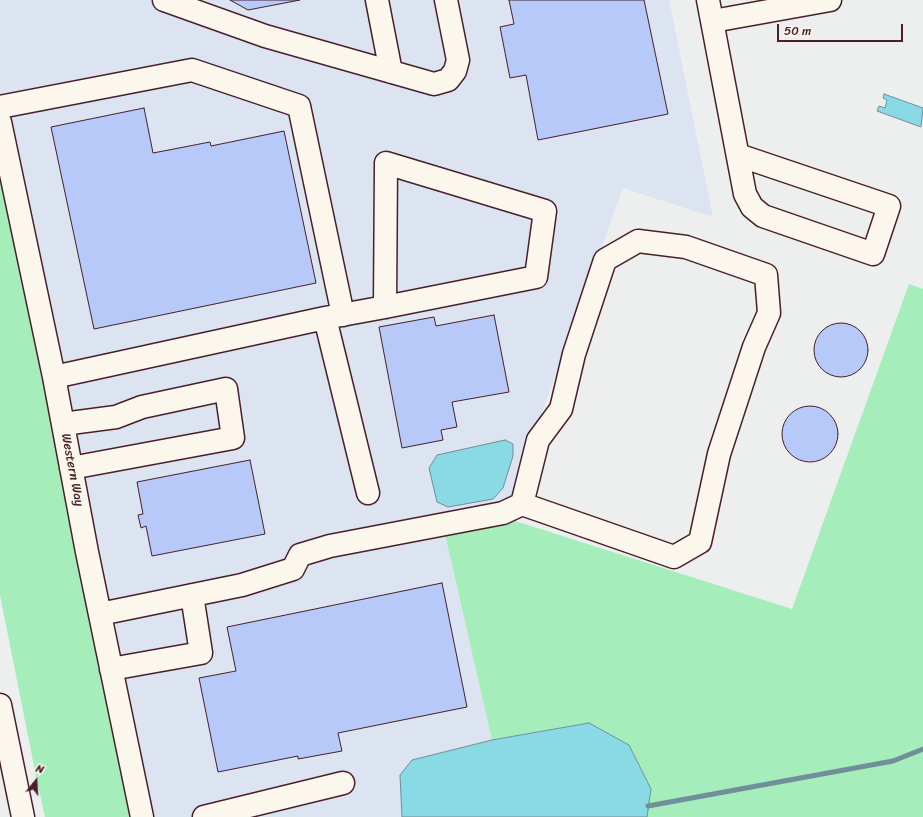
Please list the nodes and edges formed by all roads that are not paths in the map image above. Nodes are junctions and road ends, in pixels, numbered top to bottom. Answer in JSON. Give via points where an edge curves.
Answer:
{"nodes":[{"id":1,"x":164,"y":0,"type":"edge"},
{"id":2,"x":377,"y":0,"type":"edge"},
{"id":3,"x":446,"y":0,"type":"edge"},
{"id":4,"x":708,"y":0,"type":"edge"},
{"id":5,"x":830,"y":0,"type":"edge"},
{"id":6,"x":713,"y":21,"type":"junction"},
{"id":7,"x":391,"y":72,"type":"junction"},
{"id":8,"x":0,"y":107,"type":"edge"},
{"id":9,"x":0,"y":122,"type":"edge"},
{"id":10,"x":738,"y":155,"type":"junction"},
{"id":11,"x":385,"y":307,"type":"junction"},
{"id":12,"x":334,"y":316,"type":"junction"},
{"id":13,"x":54,"y":377,"type":"junction"},
{"id":14,"x":63,"y":424,"type":"junction"},
{"id":15,"x":71,"y":468,"type":"junction"},
{"id":16,"x":368,"y":493,"type":"dead end"},
{"id":17,"x":522,"y":504,"type":"junction"},
{"id":18,"x":192,"y":595,"type":"junction"},
{"id":19,"x":100,"y":614,"type":"junction"},
{"id":20,"x":111,"y":669,"type":"junction"},
{"id":21,"x":0,"y":705,"type":"edge"},
{"id":22,"x":343,"y":783,"type":"dead end"},
{"id":23,"x":23,"y":817,"type":"edge"},
{"id":24,"x":142,"y":817,"type":"edge"},
{"id":25,"x":204,"y":817,"type":"edge"}],
"edges":[{"from":1,"to":7,"type":"main road","via":[[265,36]]},
{"from":2,"to":7,"type":"main road"},
{"from":3,"to":7,"type":"main road","via":[[458,60],[455,72],[448,80],[434,84]]},
{"from":4,"to":6,"type":"main road"},
{"from":5,"to":6,"type":"main road"},
{"from":6,"to":10,"type":"main road"},
{"from":8,"to":12,"type":"main road","via":[[192,70],[299,106]]},
{"from":9,"to":13,"type":"main road","name":"Western Way"},
{"from":10,"to":10,"type":"main road","via":[[745,194],[752,207],[763,216],[873,254],[889,206]]},
{"from":11,"to":11,"type":"main road","via":[[536,278],[545,211],[386,164]]},
{"from":11,"to":12,"type":"main road"},
{"from":12,"to":13,"type":"main road"},
{"from":12,"to":16,"type":"main road"},
{"from":13,"to":14,"type":"main road","name":"Western Way"},
{"from":14,"to":15,"type":"main road","name":"Western Way"},
{"from":14,"to":15,"type":"main road","via":[[116,417],[142,407],[226,389],[233,438]]},
{"from":15,"to":19,"type":"main road","name":"Western Way"},
{"from":17,"to":17,"type":"main road","via":[[538,440],[561,409],[574,354],[605,260],[638,241],[686,247],[766,275],[769,313],[754,347],[719,454],[700,542],[674,558]]},
{"from":17,"to":18,"type":"main road","via":[[503,513],[330,546],[300,555],[294,569],[242,585]]},
{"from":18,"to":19,"type":"main road"},
{"from":18,"to":20,"type":"main road","via":[[201,652]]},
{"from":19,"to":20,"type":"main road","name":"Western Way"},
{"from":20,"to":24,"type":"main road","name":"Western Way"},
{"from":21,"to":23,"type":"main road"},
{"from":22,"to":25,"type":"main road"}]}
